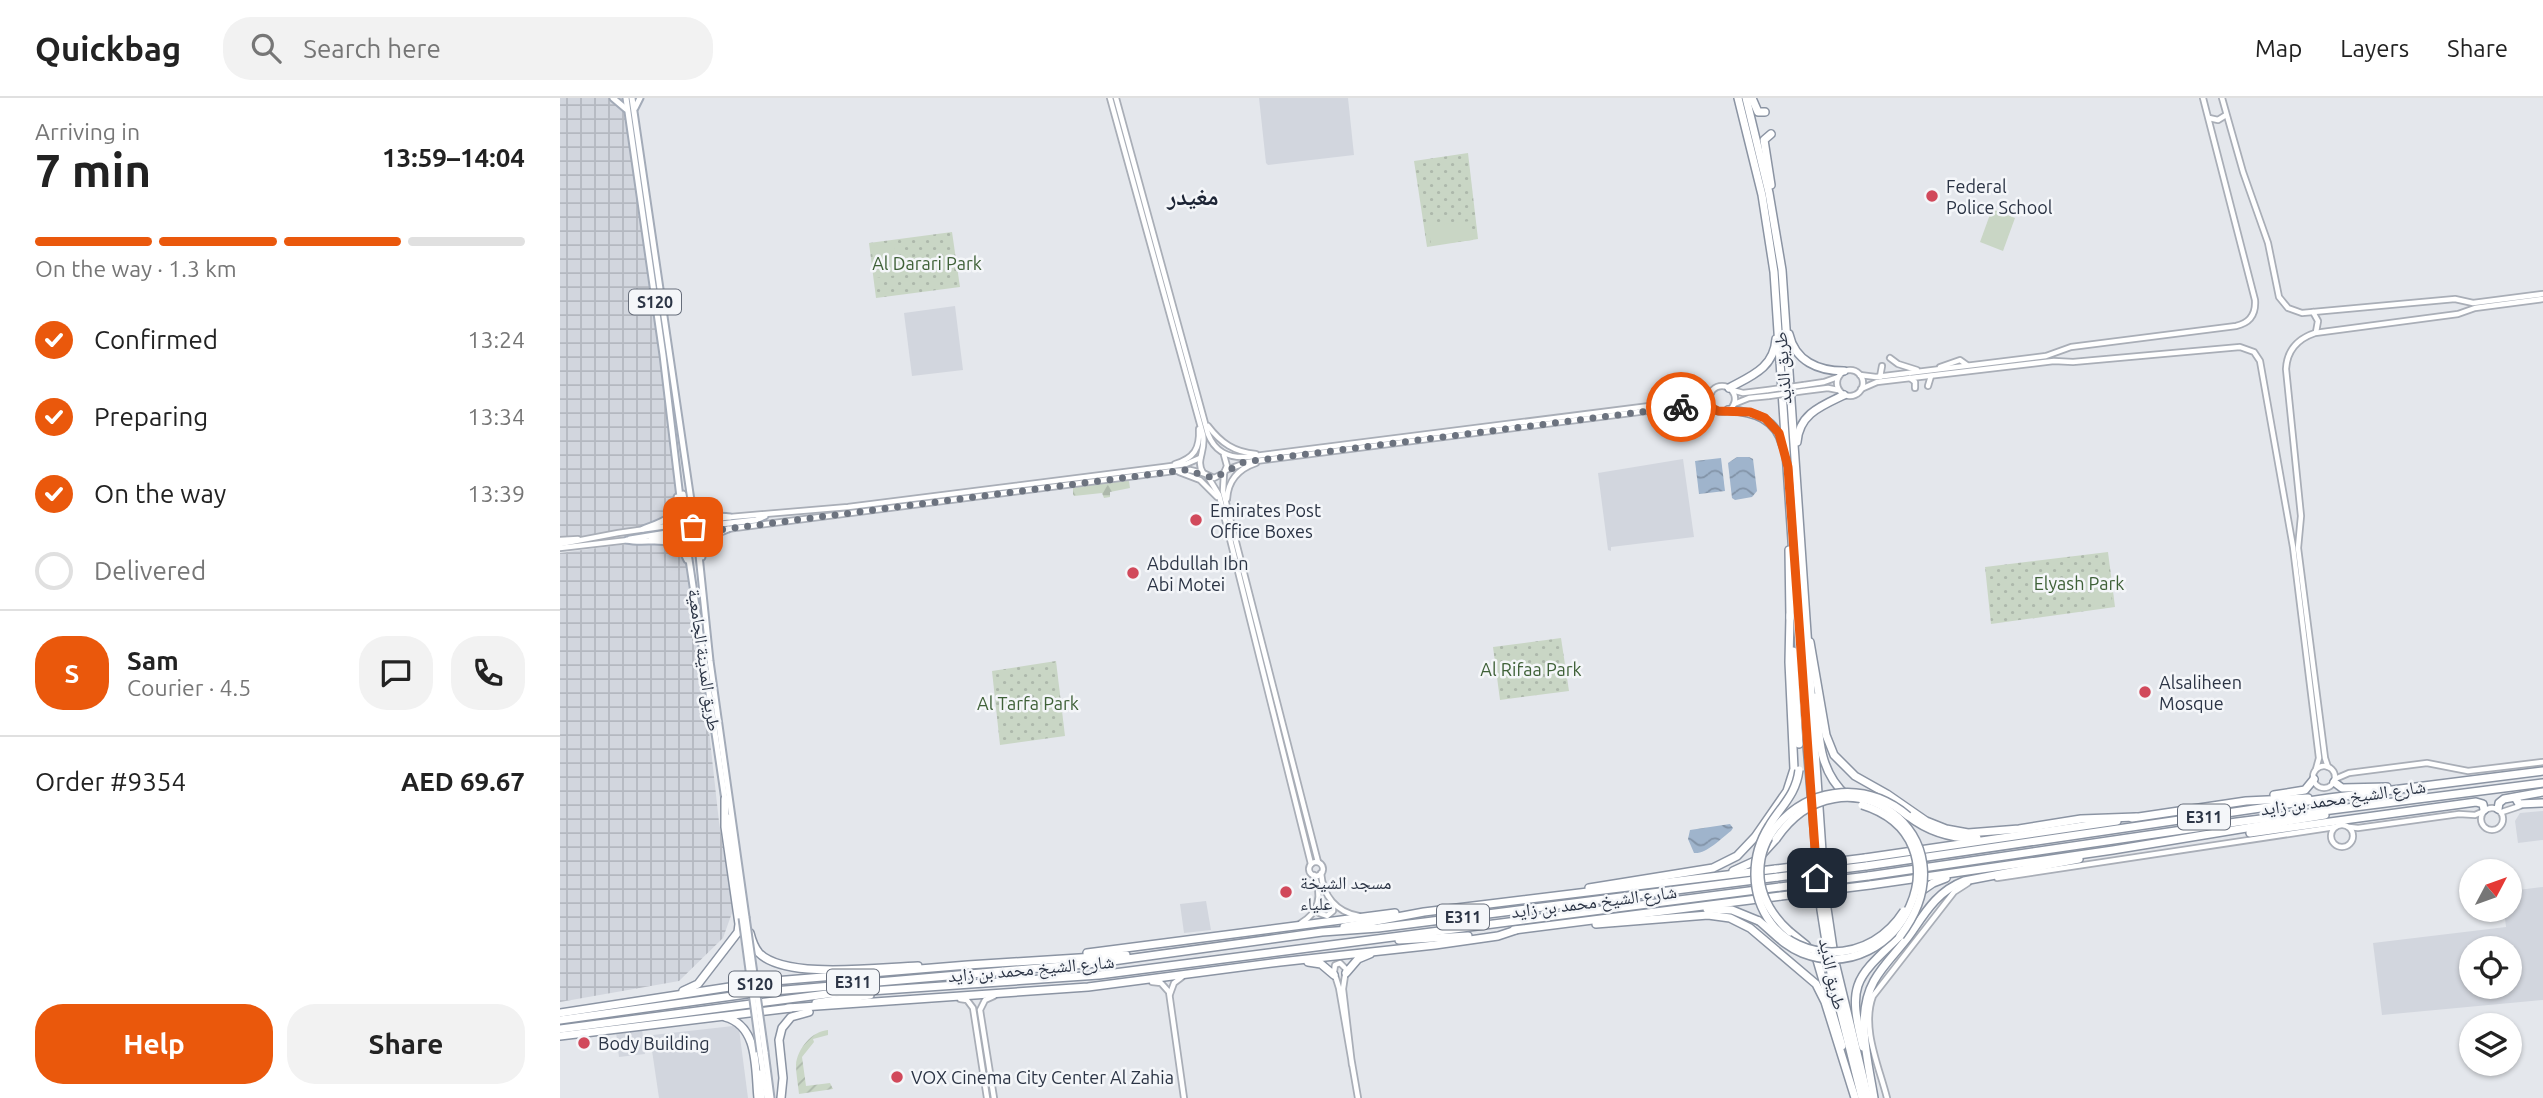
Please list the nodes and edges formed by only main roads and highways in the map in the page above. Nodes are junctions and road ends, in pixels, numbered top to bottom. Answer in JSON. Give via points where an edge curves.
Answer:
{"nodes":[{"id":1,"x":613,"y":98,"type":"edge"},
{"id":2,"x":626,"y":98,"type":"edge"},
{"id":3,"x":632,"y":98,"type":"edge"},
{"id":4,"x":640,"y":98,"type":"edge"},
{"id":5,"x":1113,"y":98,"type":"edge"},
{"id":6,"x":1738,"y":98,"type":"edge"},
{"id":7,"x":1746,"y":98,"type":"edge"},
{"id":8,"x":1752,"y":98,"type":"edge"},
{"id":9,"x":2203,"y":98,"type":"edge"},
{"id":10,"x":2222,"y":98,"type":"edge"},
{"id":11,"x":631,"y":111,"type":"junction"},
{"id":12,"x":1765,"y":112,"type":"dead end"},
{"id":13,"x":2226,"y":115,"type":"junction"},
{"id":14,"x":2208,"y":117,"type":"junction"},
{"id":15,"x":1771,"y":134,"type":"dead end"},
{"id":16,"x":1132,"y":167,"type":"junction"},
{"id":17,"x":639,"y":181,"type":"junction"},
{"id":18,"x":1769,"y":193,"type":"junction"},
{"id":19,"x":646,"y":200,"type":"junction"},
{"id":20,"x":2543,"y":297,"type":"edge"},
{"id":21,"x":1167,"y":303,"type":"junction"},
{"id":22,"x":2469,"y":303,"type":"junction"},
{"id":23,"x":2471,"y":309,"type":"junction"},
{"id":24,"x":1781,"y":310,"type":"junction"},
{"id":25,"x":2313,"y":312,"type":"junction"},
{"id":26,"x":1175,"y":314,"type":"junction"},
{"id":27,"x":2315,"y":333,"type":"junction"},
{"id":28,"x":1890,"y":358,"type":"dead end"},
{"id":29,"x":1967,"y":365,"type":"junction"},
{"id":30,"x":1882,"y":366,"type":"dead end"},
{"id":31,"x":1918,"y":372,"type":"junction"},
{"id":32,"x":1932,"y":373,"type":"junction"},
{"id":33,"x":1841,"y":374,"type":"junction"},
{"id":34,"x":1860,"y":375,"type":"junction"},
{"id":35,"x":1880,"y":377,"type":"junction"},
{"id":36,"x":1910,"y":379,"type":"junction"},
{"id":37,"x":1928,"y":386,"type":"dead end"},
{"id":38,"x":1804,"y":388,"type":"junction"},
{"id":39,"x":1915,"y":388,"type":"dead end"},
{"id":40,"x":1730,"y":389,"type":"junction"},
{"id":41,"x":1861,"y":389,"type":"junction"},
{"id":42,"x":1676,"y":392,"type":"dead end"},
{"id":43,"x":1841,"y":392,"type":"junction"},
{"id":44,"x":1665,"y":393,"type":"dead end"},
{"id":45,"x":1711,"y":393,"type":"junction"},
{"id":46,"x":1768,"y":393,"type":"junction"},
{"id":47,"x":1681,"y":402,"type":"junction"},
{"id":48,"x":1663,"y":404,"type":"junction"},
{"id":49,"x":1712,"y":407,"type":"junction"},
{"id":50,"x":1731,"y":408,"type":"junction"},
{"id":51,"x":1560,"y":416,"type":"junction"},
{"id":52,"x":1202,"y":422,"type":"junction"},
{"id":53,"x":1546,"y":424,"type":"junction"},
{"id":54,"x":1451,"y":430,"type":"junction"},
{"id":55,"x":1437,"y":438,"type":"junction"},
{"id":56,"x":1217,"y":450,"type":"junction"},
{"id":57,"x":1223,"y":454,"type":"junction"},
{"id":58,"x":1202,"y":455,"type":"junction"},
{"id":59,"x":1264,"y":457,"type":"junction"},
{"id":60,"x":1791,"y":467,"type":"junction"},
{"id":61,"x":1172,"y":469,"type":"junction"},
{"id":62,"x":1225,"y":472,"type":"junction"},
{"id":63,"x":678,"y":473,"type":"junction"},
{"id":64,"x":1205,"y":475,"type":"junction"},
{"id":65,"x":1083,"y":477,"type":"junction"},
{"id":66,"x":1069,"y":484,"type":"junction"},
{"id":67,"x":688,"y":491,"type":"junction"},
{"id":68,"x":1790,"y":493,"type":"junction"},
{"id":69,"x":883,"y":503,"type":"junction"},
{"id":70,"x":1223,"y":503,"type":"junction"},
{"id":71,"x":864,"y":511,"type":"junction"},
{"id":72,"x":765,"y":516,"type":"junction"},
{"id":73,"x":730,"y":517,"type":"junction"},
{"id":74,"x":675,"y":525,"type":"junction"},
{"id":75,"x":690,"y":528,"type":"junction"},
{"id":76,"x":643,"y":529,"type":"junction"},
{"id":77,"x":728,"y":529,"type":"junction"},
{"id":78,"x":630,"y":539,"type":"junction"},
{"id":79,"x":688,"y":545,"type":"junction"},
{"id":80,"x":560,"y":546,"type":"edge"},
{"id":81,"x":692,"y":572,"type":"junction"},
{"id":82,"x":1239,"y":575,"type":"junction"},
{"id":83,"x":701,"y":583,"type":"junction"},
{"id":84,"x":1247,"y":585,"type":"junction"},
{"id":85,"x":1805,"y":608,"type":"junction"},
{"id":86,"x":1790,"y":615,"type":"junction"},
{"id":87,"x":1253,"y":629,"type":"junction"},
{"id":88,"x":1262,"y":643,"type":"junction"},
{"id":89,"x":1814,"y":669,"type":"junction"},
{"id":90,"x":2314,"y":711,"type":"junction"},
{"id":91,"x":2320,"y":720,"type":"junction"},
{"id":92,"x":2543,"y":762,"type":"edge"},
{"id":93,"x":2330,"y":768,"type":"junction"},
{"id":94,"x":2316,"y":769,"type":"junction"},
{"id":95,"x":2543,"y":771,"type":"edge"},
{"id":96,"x":2349,"y":773,"type":"junction"},
{"id":97,"x":2314,"y":779,"type":"junction"},
{"id":98,"x":1291,"y":780,"type":"junction"},
{"id":99,"x":2334,"y":780,"type":"junction"},
{"id":100,"x":2543,"y":783,"type":"edge"},
{"id":101,"x":2401,"y":789,"type":"junction"},
{"id":102,"x":1298,"y":790,"type":"junction"},
{"id":103,"x":2543,"y":792,"type":"edge"},
{"id":104,"x":2518,"y":797,"type":"junction"},
{"id":105,"x":2329,"y":798,"type":"junction"},
{"id":106,"x":725,"y":799,"type":"junction"},
{"id":107,"x":2246,"y":801,"type":"junction"},
{"id":108,"x":2543,"y":803,"type":"edge"},
{"id":109,"x":2513,"y":809,"type":"junction"},
{"id":110,"x":2331,"y":811,"type":"junction"},
{"id":111,"x":2484,"y":811,"type":"junction"},
{"id":112,"x":2500,"y":811,"type":"junction"},
{"id":113,"x":2471,"y":814,"type":"junction"},
{"id":114,"x":2137,"y":817,"type":"junction"},
{"id":115,"x":2503,"y":822,"type":"junction"},
{"id":116,"x":2482,"y":823,"type":"junction"},
{"id":117,"x":2335,"y":827,"type":"junction"},
{"id":118,"x":2348,"y":827,"type":"junction"},
{"id":119,"x":2362,"y":827,"type":"junction"},
{"id":120,"x":2316,"y":832,"type":"junction"},
{"id":121,"x":2221,"y":833,"type":"junction"},
{"id":122,"x":2006,"y":837,"type":"junction"},
{"id":123,"x":2353,"y":837,"type":"junction"},
{"id":124,"x":2332,"y":840,"type":"junction"},
{"id":125,"x":2113,"y":850,"type":"junction"},
{"id":126,"x":1318,"y":862,"type":"junction"},
{"id":127,"x":1866,"y":862,"type":"junction"},
{"id":128,"x":1311,"y":864,"type":"junction"},
{"id":129,"x":1988,"y":869,"type":"junction"},
{"id":130,"x":1321,"y":873,"type":"junction"},
{"id":131,"x":1777,"y":873,"type":"junction"},
{"id":132,"x":1314,"y":875,"type":"junction"},
{"id":133,"x":1693,"y":878,"type":"junction"},
{"id":134,"x":1780,"y":892,"type":"junction"},
{"id":135,"x":1557,"y":895,"type":"junction"},
{"id":136,"x":1333,"y":903,"type":"junction"},
{"id":137,"x":1317,"y":905,"type":"junction"},
{"id":138,"x":1661,"y":911,"type":"junction"},
{"id":139,"x":1424,"y":912,"type":"junction"},
{"id":140,"x":1373,"y":916,"type":"junction"},
{"id":141,"x":744,"y":917,"type":"junction"},
{"id":142,"x":1563,"y":924,"type":"junction"},
{"id":143,"x":1292,"y":926,"type":"junction"},
{"id":144,"x":1516,"y":930,"type":"junction"},
{"id":145,"x":1322,"y":932,"type":"junction"},
{"id":146,"x":1377,"y":940,"type":"junction"},
{"id":147,"x":1381,"y":950,"type":"junction"},
{"id":148,"x":1147,"y":957,"type":"junction"},
{"id":149,"x":1035,"y":960,"type":"junction"},
{"id":150,"x":1280,"y":962,"type":"junction"},
{"id":151,"x":968,"y":965,"type":"junction"},
{"id":152,"x":1346,"y":973,"type":"junction"},
{"id":153,"x":1187,"y":974,"type":"junction"},
{"id":154,"x":1334,"y":975,"type":"junction"},
{"id":155,"x":1125,"y":983,"type":"junction"},
{"id":156,"x":898,"y":990,"type":"junction"},
{"id":157,"x":1008,"y":994,"type":"junction"},
{"id":158,"x":1170,"y":995,"type":"junction"},
{"id":159,"x":925,"y":998,"type":"junction"},
{"id":160,"x":972,"y":1005,"type":"junction"},
{"id":161,"x":839,"y":1006,"type":"junction"},
{"id":162,"x":980,"y":1006,"type":"junction"},
{"id":163,"x":599,"y":1008,"type":"junction"},
{"id":164,"x":788,"y":1008,"type":"junction"},
{"id":165,"x":560,"y":1013,"type":"edge"},
{"id":166,"x":721,"y":1016,"type":"junction"},
{"id":167,"x":560,"y":1020,"type":"edge"},
{"id":168,"x":579,"y":1027,"type":"junction"},
{"id":169,"x":633,"y":1027,"type":"junction"},
{"id":170,"x":560,"y":1029,"type":"edge"},
{"id":171,"x":560,"y":1036,"type":"edge"},
{"id":172,"x":1352,"y":1065,"type":"junction"},
{"id":173,"x":1871,"y":1078,"type":"junction"},
{"id":174,"x":1852,"y":1087,"type":"junction"},
{"id":175,"x":764,"y":1098,"type":"edge"},
{"id":176,"x":781,"y":1098,"type":"edge"},
{"id":177,"x":987,"y":1098,"type":"edge"},
{"id":178,"x":994,"y":1098,"type":"edge"},
{"id":179,"x":1184,"y":1098,"type":"edge"},
{"id":180,"x":1358,"y":1098,"type":"edge"},
{"id":181,"x":1855,"y":1098,"type":"edge"},
{"id":182,"x":1862,"y":1098,"type":"edge"},
{"id":183,"x":1868,"y":1098,"type":"edge"},
{"id":184,"x":1874,"y":1098,"type":"edge"},
{"id":185,"x":1886,"y":1098,"type":"edge"}],
"edges":[{"from":1,"to":11,"type":"main road"},
{"from":2,"to":11,"type":"main road","name":"طريق المدينة الجامعية","number":"S120"},
{"from":3,"to":11,"type":"main road","name":"طريق المدينة الجامعية","number":"S120"},
{"from":4,"to":11,"type":"main road"},
{"from":5,"to":16,"type":"main road"},
{"from":6,"to":24,"type":"highway","name":"طريق الذيد","via":[[1766,214]]},
{"from":7,"to":18,"type":"highway","name":"طريق الذيد"},
{"from":8,"to":12,"type":"highway","via":[[1758,112]]},
{"from":9,"to":14,"type":"main road"},
{"from":10,"to":13,"type":"main road"},
{"from":11,"to":17,"type":"main road","name":"طريق المدينة الجامعية","number":"S120"},
{"from":11,"to":19,"type":"main road","name":"طريق المدينة الجامعية","number":"S120"},
{"from":13,"to":14,"type":"main road","via":[[2218,120]]},
{"from":13,"to":25,"type":"main road","via":[[2271,251],[2281,299],[2293,311]]},
{"from":14,"to":29,"type":"main road","via":[[2255,300],[2249,320],[2236,326],[2071,346],[2046,356]]},
{"from":15,"to":18,"type":"highway","via":[[1763,140]]},
{"from":16,"to":21,"type":"main road"},
{"from":16,"to":26,"type":"main road"},
{"from":17,"to":19,"type":"main road"},
{"from":17,"to":63,"type":"main road","name":"طريق المدينة الجامعية","number":"S120"},
{"from":18,"to":24,"type":"highway","name":"طريق الذيد","via":[[1779,251]]},
{"from":19,"to":67,"type":"main road","name":"طريق المدينة الجامعية","number":"S120"},
{"from":20,"to":22,"type":"main road"},
{"from":20,"to":23,"type":"main road"},
{"from":21,"to":26,"type":"main road"},
{"from":21,"to":52,"type":"main road"},
{"from":22,"to":23,"type":"main road"},
{"from":22,"to":25,"type":"main road","via":[[2455,299]]},
{"from":23,"to":27,"type":"main road"},
{"from":24,"to":33,"type":"highway","via":[[1798,354],[1819,368]]},
{"from":24,"to":40,"type":"highway","via":[[1770,361]]},
{"from":24,"to":60,"type":"highway","name":"طريق الذيد"},
{"from":25,"to":27,"type":"main road","via":[[2318,321]]},
{"from":26,"to":52,"type":"main road"},
{"from":27,"to":91,"type":"main road","via":[[2295,345],[2286,369],[2301,516],[2298,548]]},
{"from":28,"to":31,"type":"main road"},
{"from":29,"to":32,"type":"main road"},
{"from":29,"to":32,"type":"main road","via":[[1960,360]]},
{"from":30,"to":35,"type":"main road"},
{"from":31,"to":32,"type":"main road"},
{"from":31,"to":35,"type":"main road"},
{"from":31,"to":36,"type":"main road","via":[[1909,375]]},
{"from":32,"to":36,"type":"main road"},
{"from":32,"to":37,"type":"main road"},
{"from":32,"to":90,"type":"main road","via":[[2239,347],[2254,352],[2260,361],[2293,547]]},
{"from":33,"to":34,"type":"main road","via":[[1851,370]]},
{"from":33,"to":38,"type":"main road"},
{"from":33,"to":43,"type":"main road"},
{"from":34,"to":35,"type":"main road"},
{"from":34,"to":41,"type":"main road"},
{"from":36,"to":39,"type":"main road"},
{"from":36,"to":41,"type":"main road","via":[[1877,382]]},
{"from":38,"to":43,"type":"main road"},
{"from":38,"to":46,"type":"main road","bridge":true},
{"from":40,"to":45,"type":"main road","via":[[1717,387]]},
{"from":40,"to":46,"type":"main road"},
{"from":40,"to":50,"type":"main road","via":[[1735,397]]},
{"from":41,"to":43,"type":"main road","via":[[1852,396]]},
{"from":42,"to":47,"type":"main road"},
{"from":43,"to":60,"type":"highway","via":[[1803,421],[1797,435],[1797,459]]},
{"from":44,"to":48,"type":"main road"},
{"from":45,"to":47,"type":"main road"},
{"from":45,"to":49,"type":"main road"},
{"from":46,"to":50,"type":"main road"},
{"from":47,"to":48,"type":"main road"},
{"from":48,"to":51,"type":"main road"},
{"from":49,"to":50,"type":"main road","via":[[1718,411]]},
{"from":49,"to":53,"type":"main road","via":[[1686,406]]},
{"from":50,"to":60,"type":"highway","via":[[1772,423]]},
{"from":51,"to":53,"type":"main road"},
{"from":51,"to":54,"type":"main road"},
{"from":52,"to":56,"type":"main road"},
{"from":52,"to":58,"type":"main road"},
{"from":52,"to":59,"type":"main road","via":[[1232,448]]},
{"from":52,"to":61,"type":"main road","via":[[1196,452]]},
{"from":53,"to":55,"type":"main road"},
{"from":54,"to":55,"type":"main road"},
{"from":54,"to":59,"type":"main road"},
{"from":55,"to":59,"type":"main road"},
{"from":56,"to":57,"type":"main road"},
{"from":56,"to":58,"type":"main road"},
{"from":57,"to":59,"type":"main road"},
{"from":57,"to":62,"type":"main road"},
{"from":58,"to":61,"type":"main road"},
{"from":58,"to":64,"type":"main road","via":[[1199,466]]},
{"from":59,"to":62,"type":"main road"},
{"from":59,"to":70,"type":"main road","via":[[1237,473]]},
{"from":60,"to":68,"type":"highway","name":"طريق الذيد"},
{"from":60,"to":85,"type":"highway","name":"طريق الذيد"},
{"from":61,"to":64,"type":"main road"},
{"from":61,"to":65,"type":"main road"},
{"from":61,"to":66,"type":"main road"},
{"from":61,"to":70,"type":"main road","via":[[1200,480]]},
{"from":62,"to":64,"type":"main road","via":[[1218,477]]},
{"from":62,"to":70,"type":"main road"},
{"from":63,"to":75,"type":"main road"},
{"from":63,"to":76,"type":"main road","via":[[674,512],[662,523]]},
{"from":64,"to":70,"type":"main road"},
{"from":65,"to":66,"type":"main road"},
{"from":65,"to":69,"type":"main road"},
{"from":66,"to":71,"type":"main road"},
{"from":67,"to":73,"type":"main road","via":[[704,515]]},
{"from":67,"to":75,"type":"main road","name":"طريق المدينة الجامعية","number":"S120"},
{"from":68,"to":86,"type":"highway"},
{"from":68,"to":182,"type":"highway","name":"طريق الذيد","via":[[1821,911],[1831,973]]},
{"from":69,"to":71,"type":"main road"},
{"from":69,"to":72,"type":"main road"},
{"from":70,"to":82,"type":"main road"},
{"from":70,"to":84,"type":"main road"},
{"from":71,"to":77,"type":"main road"},
{"from":72,"to":73,"type":"main road"},
{"from":72,"to":75,"type":"main road"},
{"from":73,"to":75,"type":"main road"},
{"from":74,"to":75,"type":"main road"},
{"from":74,"to":76,"type":"main road"},
{"from":74,"to":78,"type":"main road"},
{"from":75,"to":77,"type":"main road"},
{"from":75,"to":78,"type":"main road"},
{"from":75,"to":78,"type":"main road","via":[[655,538]]},
{"from":75,"to":79,"type":"main road","name":"طريق المدينة الجامعية","number":"S120"},
{"from":75,"to":83,"type":"main road","name":"طريق المدينة الجامعية","number":"S120"},
{"from":76,"to":80,"type":"main road"},
{"from":77,"to":83,"type":"main road","via":[[706,541]]},
{"from":78,"to":80,"type":"main road"},
{"from":78,"to":81,"type":"main road","via":[[675,543]]},
{"from":79,"to":81,"type":"main road","name":"طريق المدينة الجامعية","number":"S120"},
{"from":79,"to":83,"type":"main road"},
{"from":81,"to":106,"type":"main road","name":"طريق المدينة الجامعية","number":"S120"},
{"from":82,"to":84,"type":"main road"},
{"from":82,"to":87,"type":"main road"},
{"from":83,"to":141,"type":"main road","name":"طريق المدينة الجامعية","number":"S120"},
{"from":84,"to":88,"type":"main road"},
{"from":85,"to":89,"type":"highway"},
{"from":85,"to":183,"type":"highway","name":"طريق الذيد","via":[[1828,920]]},
{"from":86,"to":129,"type":"highway","bridge":true,"via":[[1799,770],[1793,793],[1768,827],[1757,853],[1755,882],[1768,919],[1802,947],[1841,952],[1864,947],[1895,924],[1914,897],[1933,883]]},
{"from":86,"to":135,"type":"highway","via":[[1794,769],[1783,798],[1750,844],[1713,868]]},
{"from":87,"to":88,"type":"main road"},
{"from":87,"to":98,"type":"main road"},
{"from":88,"to":102,"type":"main road"},
{"from":89,"to":114,"type":"highway","via":[[1826,735],[1840,762],[1936,826],[1979,832]]},
{"from":89,"to":138,"type":"highway","bridge":true,"via":[[1823,762],[1830,778],[1841,791],[1894,821],[1915,853],[1916,890],[1896,929],[1864,952],[1827,958],[1794,950],[1759,921],[1739,912]]},
{"from":90,"to":91,"type":"main road"},
{"from":90,"to":94,"type":"main road"},
{"from":91,"to":93,"type":"main road"},
{"from":92,"to":96,"type":"main road","via":[[2468,771],[2427,763]]},
{"from":93,"to":94,"type":"main road"},
{"from":93,"to":96,"type":"main road"},
{"from":93,"to":99,"type":"main road"},
{"from":94,"to":97,"type":"main road"},
{"from":95,"to":101,"type":"highway","name":"شارع الشيخ محمد بن زايد","number":"E311"},
{"from":96,"to":99,"type":"main road"},
{"from":97,"to":99,"type":"main road","via":[[2323,787]]},
{"from":97,"to":107,"type":"highway","via":[[2302,791]]},
{"from":98,"to":102,"type":"main road"},
{"from":98,"to":128,"type":"main road"},
{"from":99,"to":101,"type":"highway","via":[[2343,788]]},
{"from":100,"to":110,"type":"highway","name":"شارع الشيخ محمد بن زايد","number":"E311"},
{"from":101,"to":105,"type":"highway","name":"شارع الشيخ محمد بن زايد","number":"E311"},
{"from":102,"to":126,"type":"main road"},
{"from":103,"to":104,"type":"highway"},
{"from":104,"to":108,"type":"highway","via":[[2519,804]]},
{"from":104,"to":112,"type":"highway","via":[[2502,800]]},
{"from":105,"to":107,"type":"highway"},
{"from":105,"to":127,"type":"highway","name":"شارع الشيخ محمد بن زايد","number":"E311"},
{"from":106,"to":141,"type":"main road","name":"طريق المدينة الجامعية","number":"S120"},
{"from":106,"to":163,"type":"highway","via":[[739,924],[736,936],[692,988]]},
{"from":107,"to":114,"type":"highway"},
{"from":108,"to":109,"type":"main road"},
{"from":109,"to":112,"type":"main road"},
{"from":109,"to":115,"type":"main road"},
{"from":110,"to":121,"type":"highway","via":[[2316,818]]},
{"from":110,"to":134,"type":"highway","name":"شارع الشيخ محمد بن زايد","number":"E311","bridge":true},
{"from":111,"to":112,"type":"main road"},
{"from":111,"to":113,"type":"main road"},
{"from":111,"to":116,"type":"main road"},
{"from":111,"to":121,"type":"highway","via":[[2476,802],[2270,831]]},
{"from":112,"to":115,"type":"main road"},
{"from":113,"to":116,"type":"main road"},
{"from":113,"to":119,"type":"main road"},
{"from":114,"to":122,"type":"highway"},
{"from":115,"to":116,"type":"main road","via":[[2491,830]]},
{"from":117,"to":118,"type":"main road"},
{"from":117,"to":120,"type":"main road"},
{"from":117,"to":124,"type":"main road"},
{"from":118,"to":119,"type":"main road"},
{"from":118,"to":123,"type":"main road"},
{"from":119,"to":123,"type":"main road"},
{"from":120,"to":124,"type":"main road"},
{"from":120,"to":185,"type":"main road","via":[[1963,886],[1950,896],[1873,996],[1869,1024]]},
{"from":121,"to":125,"type":"highway"},
{"from":122,"to":127,"type":"highway"},
{"from":122,"to":174,"type":"highway","bridge":true,"via":[[1954,837],[1934,832],[1881,799],[1850,792],[1818,797],[1786,815],[1766,842],[1760,874],[1769,906],[1812,952],[1821,969]]},
{"from":123,"to":124,"type":"main road","via":[[2343,848]]},
{"from":125,"to":129,"type":"highway"},
{"from":125,"to":173,"type":"highway","via":[[1972,878],[1941,894],[1870,989],[1864,1020]]},
{"from":126,"to":128,"type":"main road"},
{"from":126,"to":130,"type":"main road","via":[[1323,867]]},
{"from":127,"to":131,"type":"highway","name":"شارع الشيخ محمد بن زايد","number":"E311","bridge":true},
{"from":128,"to":132,"type":"main road"},
{"from":129,"to":134,"type":"highway","bridge":true},
{"from":130,"to":132,"type":"main road"},
{"from":130,"to":136,"type":"main road"},
{"from":131,"to":133,"type":"highway"},
{"from":131,"to":145,"type":"highway","name":"شارع الشيخ محمد بن زايد","number":"E311"},
{"from":132,"to":137,"type":"main road"},
{"from":133,"to":135,"type":"highway"},
{"from":133,"to":173,"type":"highway","bridge":true,"via":[[1749,865],[1796,816],[1831,800],[1865,800],[1896,815],[1908,827],[1917,842],[1924,873],[1918,905],[1900,936],[1872,961],[1857,989],[1855,1013]]},
{"from":134,"to":138,"type":"highway"},
{"from":134,"to":146,"type":"highway","name":"شارع الشيخ محمد بن زايد","number":"E311"},
{"from":135,"to":139,"type":"highway"},
{"from":136,"to":137,"type":"main road","via":[[1333,911],[1326,916],[1319,913]]},
{"from":136,"to":140,"type":"main road","via":[[1351,914]]},
{"from":137,"to":143,"type":"main road","via":[[1309,918]]},
{"from":138,"to":142,"type":"highway"},
{"from":139,"to":140,"type":"highway"},
{"from":139,"to":145,"type":"highway"},
{"from":140,"to":143,"type":"highway"},
{"from":141,"to":151,"type":"highway","via":[[758,952],[788,965],[841,970]]},
{"from":141,"to":175,"type":"main road","name":"طريق المدينة الجامعية","number":"S120","bridge":true,"via":[[763,1052]]},
{"from":142,"to":144,"type":"highway"},
{"from":142,"to":174,"type":"highway","via":[[1708,915],[1744,924],[1816,984]]},
{"from":143,"to":149,"type":"highway"},
{"from":144,"to":146,"type":"highway"},
{"from":144,"to":147,"type":"highway"},
{"from":145,"to":148,"type":"highway","name":"شارع الشيخ محمد بن زايد","number":"E311"},
{"from":146,"to":156,"type":"highway","name":"شارع الشيخ محمد بن زايد","number":"E311","via":[[1100,975]]},
{"from":147,"to":150,"type":"highway"},
{"from":147,"to":152,"type":"highway","via":[[1359,959]]},
{"from":148,"to":149,"type":"highway"},
{"from":148,"to":167,"type":"highway","name":"شارع الشيخ محمد بن زايد","number":"E311","via":[[824,985]]},
{"from":149,"to":151,"type":"highway"},
{"from":150,"to":153,"type":"highway"},
{"from":150,"to":154,"type":"highway","via":[[1317,962]]},
{"from":151,"to":163,"type":"highway","via":[[762,982]]},
{"from":152,"to":154,"type":"main road","via":[[1340,964],[1334,967]]},
{"from":152,"to":172,"type":"main road","via":[[1343,989]]},
{"from":153,"to":155,"type":"highway"},
{"from":153,"to":158,"type":"main road","via":[[1174,983]]},
{"from":154,"to":172,"type":"main road"},
{"from":155,"to":157,"type":"highway"},
{"from":155,"to":158,"type":"main road","via":[[1158,982]]},
{"from":156,"to":164,"type":"highway"},
{"from":156,"to":168,"type":"highway","name":"شارع الشيخ محمد بن زايد","number":"E311","via":[[763,1001]]},
{"from":157,"to":159,"type":"highway"},
{"from":157,"to":162,"type":"main road","via":[[989,998]]},
{"from":158,"to":179,"type":"main road"},
{"from":159,"to":160,"type":"main road","via":[[964,999]]},
{"from":159,"to":161,"type":"highway"},
{"from":160,"to":162,"type":"main road","via":[[977,1000]]},
{"from":160,"to":177,"type":"main road"},
{"from":161,"to":164,"type":"highway"},
{"from":161,"to":176,"type":"highway","via":[[796,1014],[784,1025],[779,1040]]},
{"from":162,"to":178,"type":"main road"},
{"from":163,"to":165,"type":"highway"},
{"from":164,"to":166,"type":"highway"},
{"from":166,"to":169,"type":"highway"},
{"from":166,"to":175,"type":"highway","via":[[740,1023],[749,1035]]},
{"from":168,"to":169,"type":"highway"},
{"from":168,"to":170,"type":"highway","name":"شارع الشيخ محمد بن زايد","number":"E311"},
{"from":169,"to":171,"type":"highway"},
{"from":172,"to":180,"type":"main road"},
{"from":173,"to":184,"type":"highway"},
{"from":174,"to":181,"type":"highway"}]}
